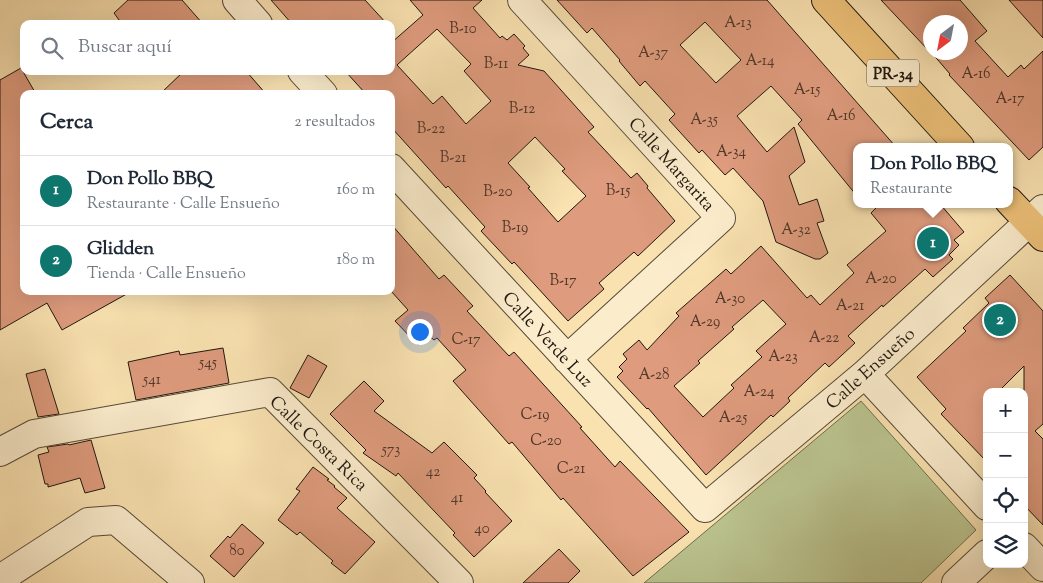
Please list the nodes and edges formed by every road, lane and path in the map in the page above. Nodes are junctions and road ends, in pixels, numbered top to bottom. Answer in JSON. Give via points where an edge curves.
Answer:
{"nodes":[{"id":1,"x":237,"y":0,"type":"edge"},
{"id":2,"x":522,"y":0,"type":"edge"},
{"id":3,"x":826,"y":0,"type":"edge"},
{"id":4,"x":254,"y":20,"type":"edge"},
{"id":5,"x":306,"y":75,"type":"edge"},
{"id":6,"x":319,"y":90,"type":"edge"},
{"id":7,"x":956,"y":143,"type":"edge"},
{"id":8,"x":395,"y":172,"type":"edge"},
{"id":9,"x":1013,"y":204,"type":"edge"},
{"id":10,"x":1038,"y":223,"type":"edge"},
{"id":11,"x":567,"y":359,"type":"junction"},
{"id":12,"x":865,"y":374,"type":"junction"},
{"id":13,"x":0,"y":452,"type":"edge"},
{"id":14,"x":983,"y":502,"type":"edge"},
{"id":15,"x":705,"y":508,"type":"joint"},
{"id":16,"x":1028,"y":551,"type":"edge"},
{"id":17,"x":983,"y":558,"type":"edge"},
{"id":18,"x":1043,"y":567,"type":"edge"},
{"id":19,"x":0,"y":579,"type":"edge"},
{"id":20,"x":190,"y":583,"type":"edge"},
{"id":21,"x":459,"y":583,"type":"edge"},
{"id":22,"x":956,"y":583,"type":"edge"}],
"edges":[{"from":1,"to":4,"type":"street"},
{"from":2,"to":11,"type":"street","name":"Calle Margarita","via":[[721,218]]},
{"from":3,"to":7,"type":"main road","number":"PR-34"},
{"from":5,"to":6,"type":"street"},
{"from":8,"to":11,"type":"street","name":"Calle Verde Luz"},
{"from":9,"to":10,"type":"main road"},
{"from":10,"to":12,"type":"street","name":"Calle Ensueño"},
{"from":11,"to":15,"type":"street","name":"Calle Verde Luz"},
{"from":12,"to":14,"type":"street"},
{"from":12,"to":15,"type":"street","name":"Calle Ensueño"},
{"from":13,"to":21,"type":"street","name":"Calle Costa Rica","via":[[34,434],[270,392]]},
{"from":16,"to":18,"type":"street"},
{"from":17,"to":22,"type":"street"},
{"from":19,"to":20,"type":"street","via":[[88,522],[116,520]]}]}
